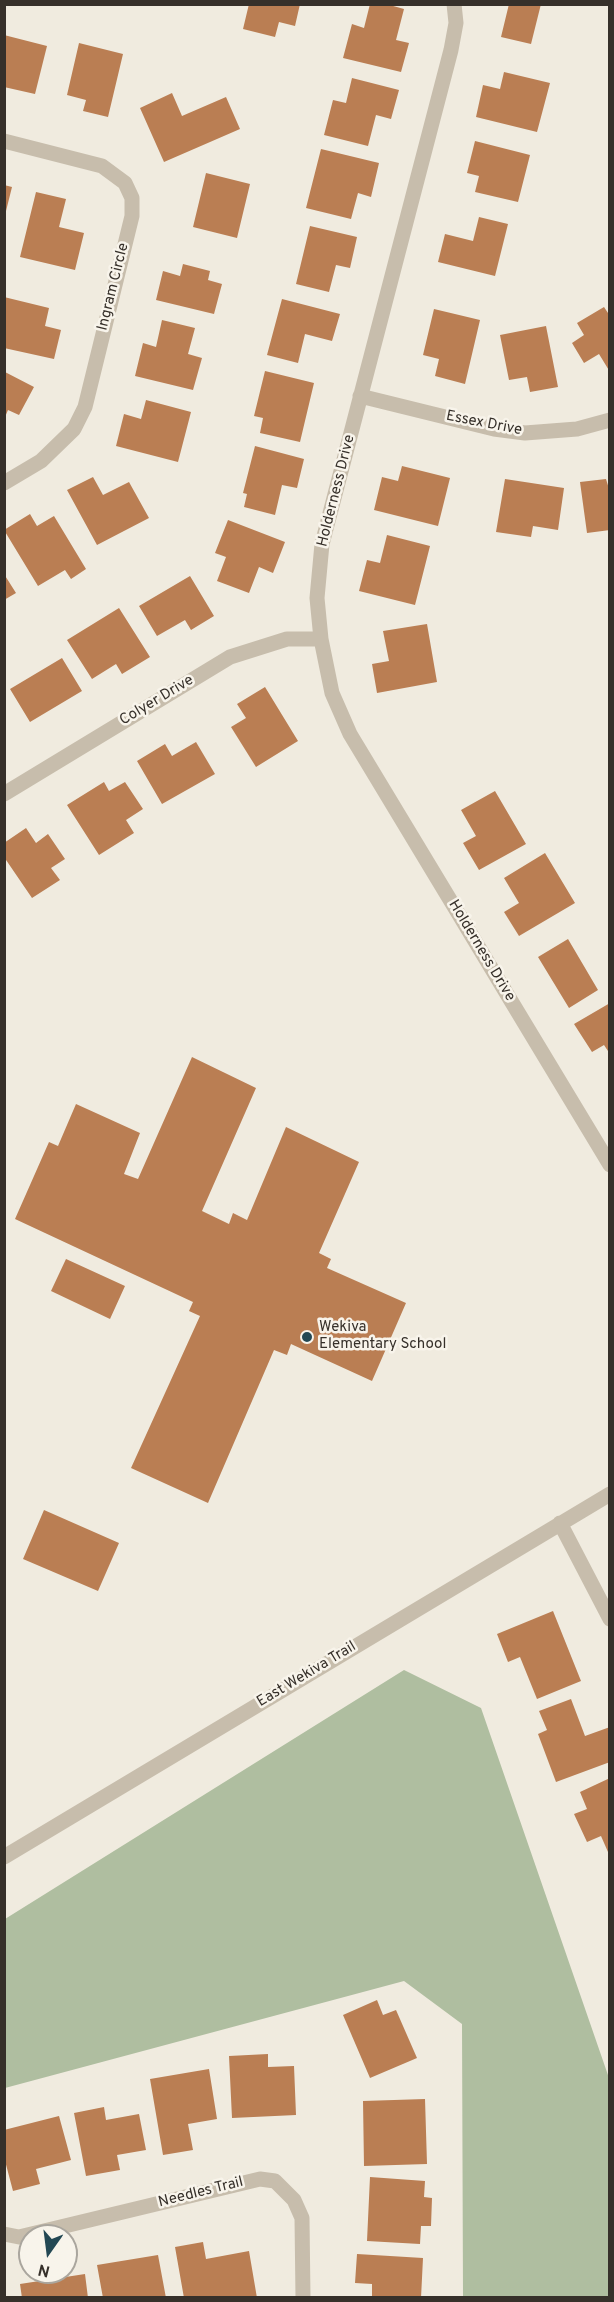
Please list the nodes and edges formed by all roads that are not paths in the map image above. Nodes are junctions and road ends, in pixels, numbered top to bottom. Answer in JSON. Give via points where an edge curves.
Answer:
{"nodes":[{"id":1,"x":454,"y":4,"type":"edge"},
{"id":2,"x":4,"y":141,"type":"edge"},
{"id":3,"x":360,"y":396,"type":"junction"},
{"id":4,"x":609,"y":420,"type":"edge"},
{"id":5,"x":4,"y":483,"type":"edge"},
{"id":6,"x":321,"y":639,"type":"junction"},
{"id":7,"x":4,"y":794,"type":"edge"},
{"id":8,"x":609,"y":1165,"type":"edge"},
{"id":9,"x":609,"y":1494,"type":"edge"},
{"id":10,"x":560,"y":1523,"type":"junction"},
{"id":11,"x":609,"y":1619,"type":"edge"},
{"id":12,"x":4,"y":1857,"type":"edge"},
{"id":13,"x":4,"y":2235,"type":"edge"},
{"id":14,"x":303,"y":2298,"type":"edge"}],
"edges":[{"from":1,"to":3,"type":"street","name":"Holderness Drive","via":[[456,23],[451,50]]},
{"from":2,"to":5,"type":"street","name":"Ingram Circle","via":[[102,166],[124,183],[132,198],[132,216],[84,407],[74,429],[41,461]]},
{"from":3,"to":4,"type":"street","name":"Essex Drive","via":[[525,433],[577,429]]},
{"from":3,"to":6,"type":"street","name":"Holderness Drive","via":[[322,544],[317,598]]},
{"from":6,"to":7,"type":"street","name":"Colyer Drive","via":[[287,639],[230,657]]},
{"from":6,"to":8,"type":"street","name":"Holderness Drive","via":[[332,693],[350,734]]},
{"from":9,"to":10,"type":"street","name":"East Wekiva Trail"},
{"from":10,"to":11,"type":"street"},
{"from":10,"to":12,"type":"street","name":"East Wekiva Trail"},
{"from":13,"to":14,"type":"street","name":"Needles Trail","via":[[19,2237],[260,2178],[275,2181],[294,2200],[302,2218]]}]}
